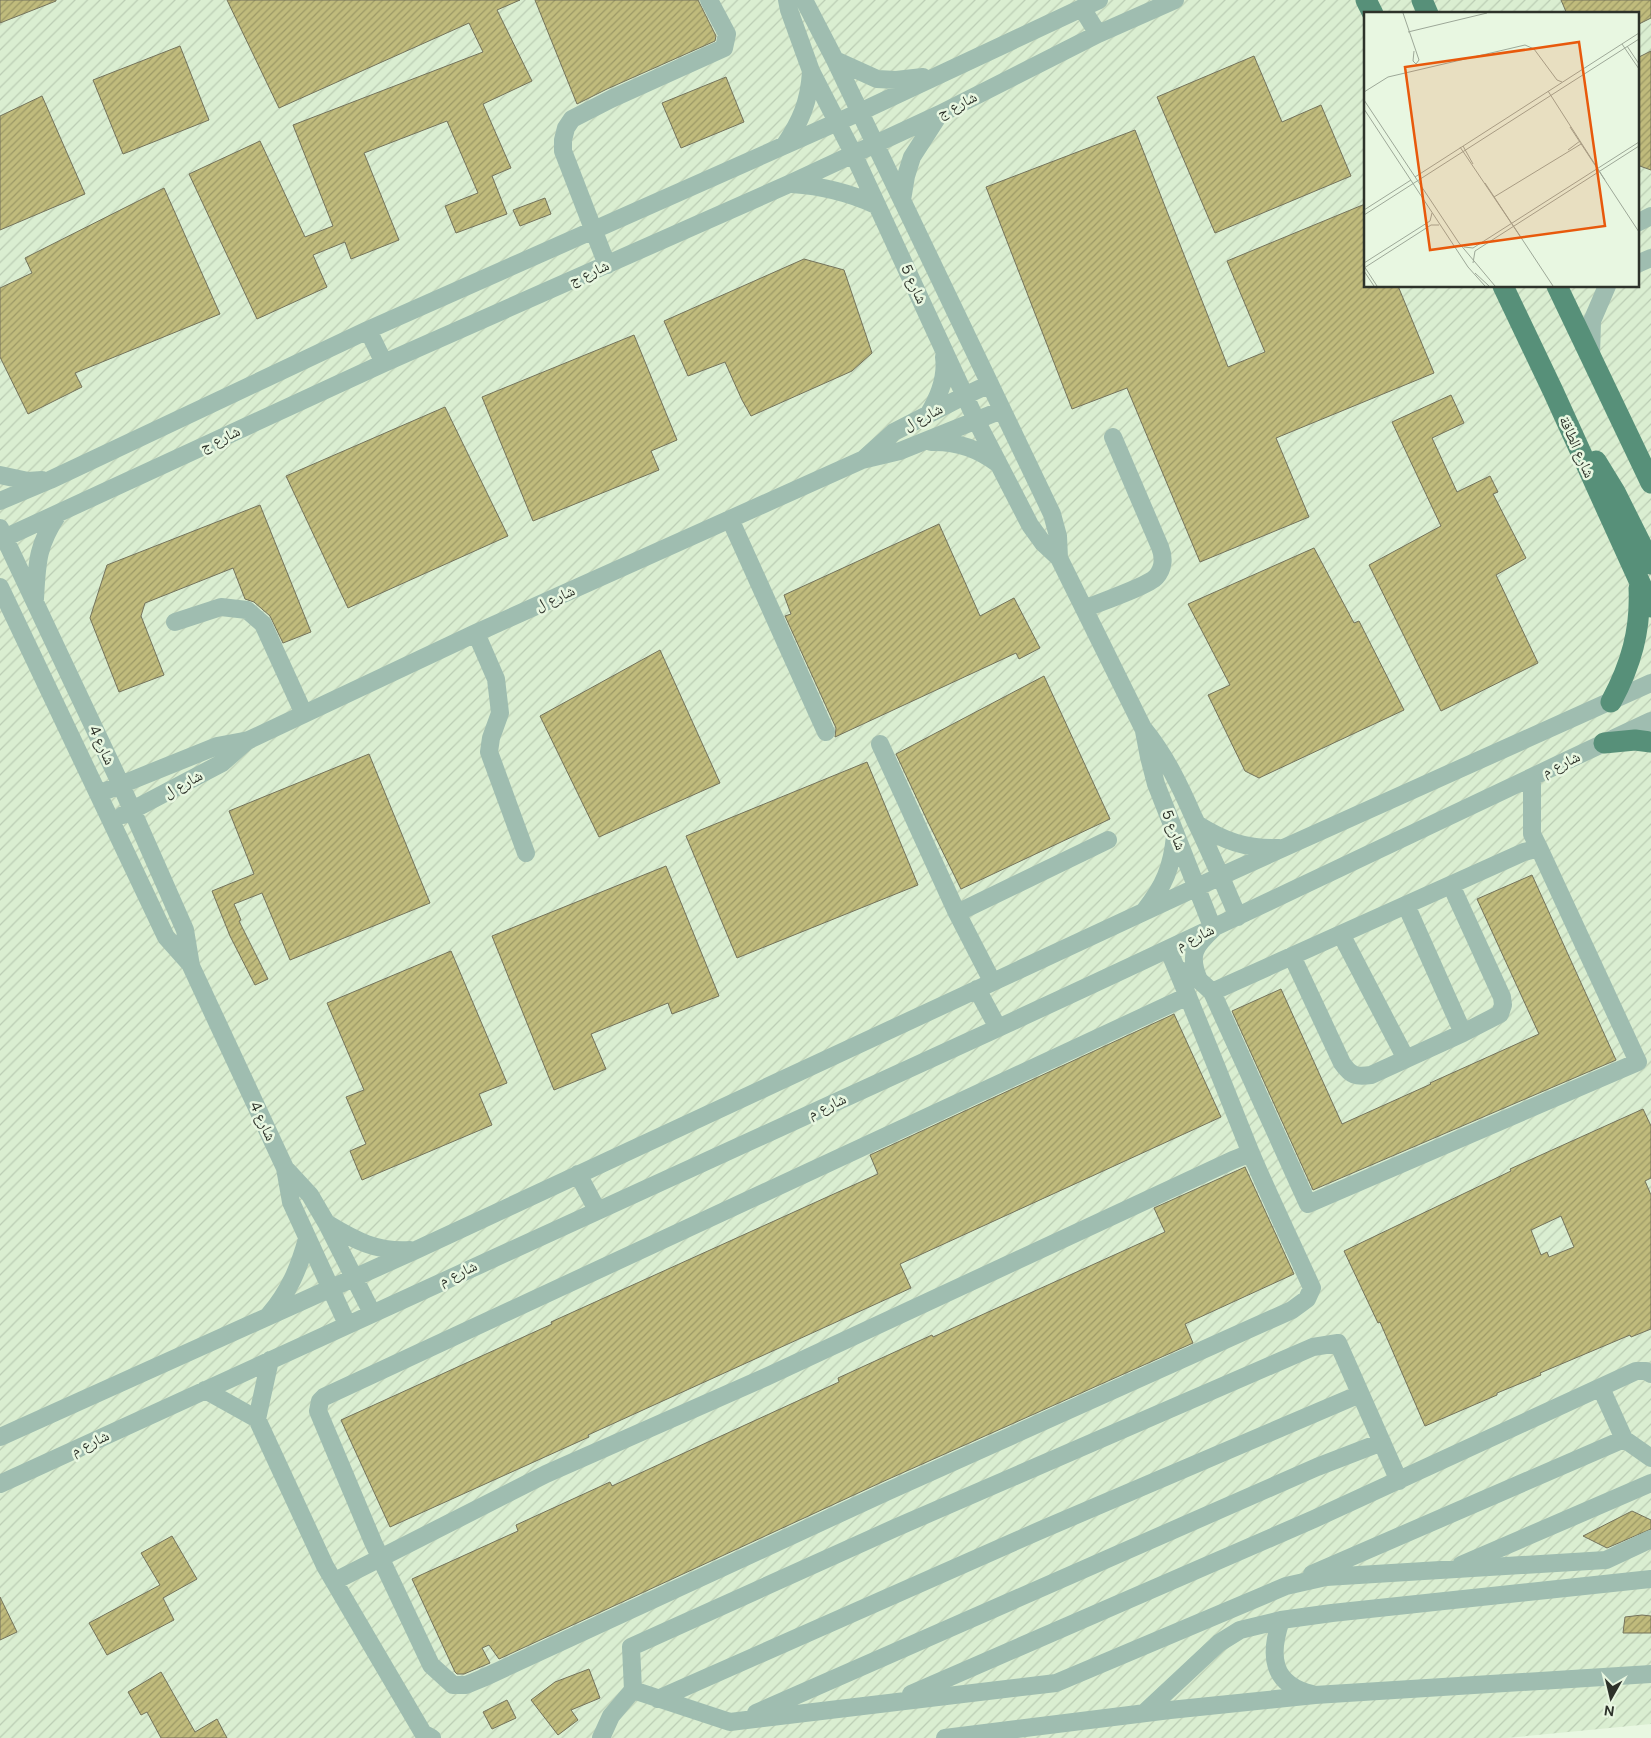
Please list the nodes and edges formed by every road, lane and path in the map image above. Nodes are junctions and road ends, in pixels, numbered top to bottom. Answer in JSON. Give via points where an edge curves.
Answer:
{"nodes":[{"id":1,"x":709,"y":0,"type":"edge"},
{"id":2,"x":787,"y":0,"type":"edge"},
{"id":3,"x":804,"y":0,"type":"edge"},
{"id":4,"x":1099,"y":0,"type":"edge"},
{"id":5,"x":1175,"y":0,"type":"edge"},
{"id":6,"x":1353,"y":0,"type":"edge"},
{"id":7,"x":1366,"y":0,"type":"edge"},
{"id":8,"x":1422,"y":0,"type":"edge"},
{"id":9,"x":1082,"y":8,"type":"junction"},
{"id":10,"x":1364,"y":12,"type":"edge"},
{"id":11,"x":1372,"y":12,"type":"edge"},
{"id":12,"x":1427,"y":12,"type":"edge"},
{"id":13,"x":1098,"y":34,"type":"junction"},
{"id":14,"x":835,"y":60,"type":"junction"},
{"id":15,"x":811,"y":71,"type":"junction"},
{"id":16,"x":936,"y":76,"type":"junction"},
{"id":17,"x":860,"y":112,"type":"junction"},
{"id":18,"x":940,"y":114,"type":"junction"},
{"id":19,"x":837,"y":123,"type":"junction"},
{"id":20,"x":874,"y":143,"type":"junction"},
{"id":21,"x":784,"y":146,"type":"junction"},
{"id":22,"x":853,"y":153,"type":"junction"},
{"id":23,"x":788,"y":184,"type":"junction"},
{"id":24,"x":902,"y":200,"type":"junction"},
{"id":25,"x":876,"y":204,"type":"junction"},
{"id":26,"x":1651,"y":216,"type":"edge"},
{"id":27,"x":1638,"y":222,"type":"edge"},
{"id":28,"x":593,"y":232,"type":"junction"},
{"id":29,"x":1651,"y":258,"type":"edge"},
{"id":30,"x":1638,"y":264,"type":"edge"},
{"id":31,"x":607,"y":265,"type":"junction"},
{"id":32,"x":1504,"y":288,"type":"edge"},
{"id":33,"x":1558,"y":288,"type":"edge"},
{"id":34,"x":1606,"y":288,"type":"edge"},
{"id":35,"x":368,"y":330,"type":"junction"},
{"id":36,"x":941,"y":342,"type":"junction"},
{"id":37,"x":1591,"y":357,"type":"junction"},
{"id":38,"x":384,"y":363,"type":"junction"},
{"id":39,"x":990,"y":384,"type":"junction"},
{"id":40,"x":1552,"y":391,"type":"junction"},
{"id":41,"x":964,"y":396,"type":"junction"},
{"id":42,"x":1002,"y":410,"type":"junction"},
{"id":43,"x":928,"y":415,"type":"junction"},
{"id":44,"x":976,"y":420,"type":"junction"},
{"id":45,"x":1113,"y":437,"type":"dead end"},
{"id":46,"x":925,"y":442,"type":"junction"},
{"id":47,"x":862,"y":460,"type":"junction"},
{"id":48,"x":999,"y":464,"type":"junction"},
{"id":49,"x":0,"y":475,"type":"edge"},
{"id":50,"x":50,"y":480,"type":"junction"},
{"id":51,"x":1651,"y":483,"type":"edge"},
{"id":52,"x":0,"y":501,"type":"edge"},
{"id":53,"x":58,"y":514,"type":"junction"},
{"id":54,"x":730,"y":519,"type":"junction"},
{"id":55,"x":2,"y":535,"type":"edge"},
{"id":56,"x":1059,"y":558,"type":"junction"},
{"id":57,"x":1651,"y":564,"type":"edge"},
{"id":58,"x":1639,"y":583,"type":"junction"},
{"id":59,"x":0,"y":587,"type":"edge"},
{"id":60,"x":5,"y":601,"type":"edge"},
{"id":61,"x":35,"y":602,"type":"junction"},
{"id":62,"x":1651,"y":607,"type":"edge"},
{"id":63,"x":1084,"y":609,"type":"junction"},
{"id":64,"x":175,"y":622,"type":"dead end"},
{"id":65,"x":476,"y":633,"type":"junction"},
{"id":66,"x":1651,"y":683,"type":"edge"},
{"id":67,"x":1611,"y":702,"type":"junction"},
{"id":68,"x":304,"y":714,"type":"junction"},
{"id":69,"x":1651,"y":722,"type":"edge"},
{"id":70,"x":1143,"y":728,"type":"junction"},
{"id":71,"x":826,"y":732,"type":"dead end"},
{"id":72,"x":249,"y":740,"type":"junction"},
{"id":73,"x":1651,"y":742,"type":"edge"},
{"id":74,"x":1604,"y":743,"type":"junction"},
{"id":75,"x":880,"y":744,"type":"dead end"},
{"id":76,"x":1532,"y":777,"type":"junction"},
{"id":77,"x":121,"y":785,"type":"junction"},
{"id":78,"x":98,"y":794,"type":"junction"},
{"id":79,"x":132,"y":811,"type":"junction"},
{"id":80,"x":111,"y":820,"type":"junction"},
{"id":81,"x":1197,"y":824,"type":"junction"},
{"id":82,"x":1175,"y":834,"type":"junction"},
{"id":83,"x":1108,"y":840,"type":"dead end"},
{"id":84,"x":1284,"y":848,"type":"junction"},
{"id":85,"x":1539,"y":848,"type":"junction"},
{"id":86,"x":526,"y":853,"type":"dead end"},
{"id":87,"x":1221,"y":876,"type":"junction"},
{"id":88,"x":1450,"y":885,"type":"junction"},
{"id":89,"x":1197,"y":887,"type":"junction"},
{"id":90,"x":1406,"y":905,"type":"junction"},
{"id":91,"x":957,"y":913,"type":"junction"},
{"id":92,"x":1142,"y":914,"type":"junction"},
{"id":93,"x":1238,"y":917,"type":"junction"},
{"id":94,"x":1213,"y":928,"type":"junction"},
{"id":95,"x":1341,"y":934,"type":"junction"},
{"id":96,"x":1168,"y":949,"type":"junction"},
{"id":97,"x":1292,"y":956,"type":"junction"},
{"id":98,"x":191,"y":966,"type":"junction"},
{"id":99,"x":1177,"y":970,"type":"junction"},
{"id":100,"x":1199,"y":980,"type":"junction"},
{"id":101,"x":984,"y":985,"type":"junction"},
{"id":102,"x":1212,"y":992,"type":"junction"},
{"id":103,"x":1188,"y":996,"type":"junction"},
{"id":104,"x":998,"y":1028,"type":"junction"},
{"id":105,"x":1462,"y":1033,"type":"junction"},
{"id":106,"x":1406,"y":1059,"type":"junction"},
{"id":107,"x":1251,"y":1153,"type":"junction"},
{"id":108,"x":285,"y":1168,"type":"junction"},
{"id":109,"x":578,"y":1174,"type":"junction"},
{"id":110,"x":597,"y":1210,"type":"junction"},
{"id":111,"x":327,"y":1224,"type":"junction"},
{"id":112,"x":307,"y":1238,"type":"junction"},
{"id":113,"x":416,"y":1250,"type":"junction"},
{"id":114,"x":354,"y":1277,"type":"junction"},
{"id":115,"x":330,"y":1288,"type":"junction"},
{"id":116,"x":372,"y":1313,"type":"junction"},
{"id":117,"x":266,"y":1318,"type":"junction"},
{"id":118,"x":347,"y":1324,"type":"junction"},
{"id":119,"x":270,"y":1360,"type":"junction"},
{"id":120,"x":1651,"y":1374,"type":"edge"},
{"id":121,"x":1601,"y":1388,"type":"junction"},
{"id":122,"x":204,"y":1390,"type":"junction"},
{"id":123,"x":1360,"y":1394,"type":"junction"},
{"id":124,"x":257,"y":1419,"type":"junction"},
{"id":125,"x":0,"y":1437,"type":"edge"},
{"id":126,"x":1624,"y":1438,"type":"junction"},
{"id":127,"x":1382,"y":1442,"type":"junction"},
{"id":128,"x":1651,"y":1458,"type":"edge"},
{"id":129,"x":1399,"y":1481,"type":"junction"},
{"id":130,"x":1651,"y":1483,"type":"edge"},
{"id":131,"x":0,"y":1484,"type":"edge"},
{"id":132,"x":1651,"y":1539,"type":"edge"},
{"id":133,"x":377,"y":1549,"type":"junction"},
{"id":134,"x":1447,"y":1571,"type":"junction"},
{"id":135,"x":1651,"y":1579,"type":"edge"},
{"id":136,"x":335,"y":1581,"type":"junction"},
{"id":137,"x":1286,"y":1586,"type":"junction"},
{"id":138,"x":1281,"y":1620,"type":"junction"},
{"id":139,"x":1651,"y":1674,"type":"edge"},
{"id":140,"x":633,"y":1690,"type":"junction"},
{"id":141,"x":1315,"y":1695,"type":"junction"},
{"id":142,"x":658,"y":1699,"type":"junction"},
{"id":143,"x":893,"y":1701,"type":"junction"},
{"id":144,"x":1144,"y":1713,"type":"junction"},
{"id":145,"x":738,"y":1721,"type":"junction"},
{"id":146,"x":432,"y":1738,"type":"edge"},
{"id":147,"x":601,"y":1738,"type":"edge"},
{"id":148,"x":945,"y":1738,"type":"edge"}],
"edges":[{"from":1,"to":28,"type":"street","via":[[727,34],[724,48],[572,119],[566,128],[563,151]]},
{"from":2,"to":15,"type":"street","name":"شارع 5"},
{"from":3,"to":14,"type":"street","name":"شارع 5"},
{"from":4,"to":9,"type":"street"},
{"from":5,"to":13,"type":"street","name":"شارع ج"},
{"from":6,"to":10,"type":"street"},
{"from":7,"to":11,"type":"main road"},
{"from":8,"to":12,"type":"main road"},
{"from":9,"to":13,"type":"street"},
{"from":9,"to":16,"type":"street"},
{"from":13,"to":18,"type":"street","name":"شارع ج"},
{"from":14,"to":16,"type":"street","via":[[877,79]]},
{"from":14,"to":17,"type":"street","name":"شارع 5"},
{"from":15,"to":19,"type":"street","name":"شارع 5"},
{"from":15,"to":21,"type":"street","via":[[804,111]]},
{"from":16,"to":17,"type":"street"},
{"from":17,"to":19,"type":"street"},
{"from":17,"to":20,"type":"street","name":"شارع 5"},
{"from":18,"to":20,"type":"street","name":"شارع ج"},
{"from":18,"to":24,"type":"street","via":[[912,157]]},
{"from":19,"to":21,"type":"street"},
{"from":19,"to":22,"type":"street","name":"شارع 5"},
{"from":20,"to":22,"type":"street","name":"شارع ج"},
{"from":20,"to":24,"type":"street","name":"شارع 5"},
{"from":21,"to":28,"type":"street"},
{"from":22,"to":23,"type":"street","name":"شارع ج"},
{"from":22,"to":25,"type":"street","name":"شارع 5"},
{"from":23,"to":25,"type":"street","via":[[841,191]]},
{"from":23,"to":31,"type":"street","name":"شارع ج"},
{"from":24,"to":39,"type":"street","name":"شارع 5"},
{"from":25,"to":36,"type":"street","name":"شارع 5"},
{"from":26,"to":27,"type":"street"},
{"from":28,"to":31,"type":"street"},
{"from":28,"to":35,"type":"street"},
{"from":29,"to":30,"type":"street"},
{"from":31,"to":38,"type":"street","name":"شارع ج"},
{"from":32,"to":40,"type":"main road","name":"شارع الطاقة"},
{"from":33,"to":37,"type":"main road"},
{"from":34,"to":37,"type":"street","via":[[1592,321]]},
{"from":35,"to":38,"type":"street"},
{"from":35,"to":50,"type":"street"},
{"from":36,"to":41,"type":"street","name":"شارع 5"},
{"from":36,"to":43,"type":"street","via":[[944,380]]},
{"from":37,"to":51,"type":"main road"},
{"from":38,"to":53,"type":"street","name":"شارع ج"},
{"from":39,"to":41,"type":"street","name":"شارع ل"},
{"from":39,"to":42,"type":"street","name":"شارع 5"},
{"from":40,"to":57,"type":"main road","via":[[1615,492]]},
{"from":40,"to":58,"type":"main road","name":"شارع الطاقة"},
{"from":41,"to":43,"type":"street","name":"شارع ل"},
{"from":41,"to":44,"type":"street","name":"شارع 5"},
{"from":42,"to":44,"type":"street","name":"شارع ل"},
{"from":42,"to":56,"type":"street","name":"شارع 5","via":[[1052,514]]},
{"from":43,"to":47,"type":"street","name":"شارع ل","via":[[894,432]]},
{"from":44,"to":46,"type":"street","name":"شارع ل"},
{"from":44,"to":48,"type":"street","name":"شارع 5"},
{"from":45,"to":63,"type":"street","via":[[1160,547],[1162,566],[1156,577],[1146,584]]},
{"from":46,"to":47,"type":"street","name":"شارع ل"},
{"from":46,"to":48,"type":"street","via":[[965,445]]},
{"from":47,"to":54,"type":"street","name":"شارع ل"},
{"from":48,"to":56,"type":"street","name":"شارع 5","via":[[1030,525]]},
{"from":49,"to":50,"type":"street"},
{"from":50,"to":52,"type":"street"},
{"from":53,"to":55,"type":"street","name":"شارع ج"},
{"from":53,"to":61,"type":"street","via":[[38,553]]},
{"from":54,"to":65,"type":"street","name":"شارع ل"},
{"from":54,"to":71,"type":"street"},
{"from":55,"to":61,"type":"street","name":"شارع 4"},
{"from":56,"to":63,"type":"street","name":"شارع 5"},
{"from":58,"to":62,"type":"main road","name":"شارع الطاقة"},
{"from":58,"to":67,"type":"main road","via":[[1639,624],[1635,645]]},
{"from":59,"to":60,"type":"street","name":"شارع 4"},
{"from":60,"to":78,"type":"street","name":"شارع 4"},
{"from":61,"to":77,"type":"street","name":"شارع 4"},
{"from":63,"to":70,"type":"street","name":"شارع 5"},
{"from":64,"to":68,"type":"street","via":[[221,607],[247,610],[263,624]]},
{"from":65,"to":68,"type":"street","name":"شارع ل"},
{"from":65,"to":86,"type":"street","via":[[496,679],[500,713],[489,752]]},
{"from":66,"to":67,"type":"street"},
{"from":67,"to":84,"type":"street"},
{"from":68,"to":72,"type":"street","name":"شارع ل"},
{"from":69,"to":74,"type":"street","name":"شارع م"},
{"from":70,"to":81,"type":"street","name":"شارع 5","via":[[1167,762]]},
{"from":70,"to":82,"type":"street","name":"شارع 5","via":[[1152,771]]},
{"from":72,"to":77,"type":"street","name":"شارع ل","via":[[217,746]]},
{"from":72,"to":79,"type":"street","name":"شارع ل","via":[[222,763]]},
{"from":73,"to":74,"type":"main road"},
{"from":74,"to":76,"type":"street","name":"شارع م"},
{"from":75,"to":91,"type":"street"},
{"from":76,"to":85,"type":"street","via":[[1532,834]]},
{"from":76,"to":93,"type":"street","name":"شارع م"},
{"from":77,"to":78,"type":"street","name":"شارع ل"},
{"from":77,"to":79,"type":"street","name":"شارع 4"},
{"from":78,"to":80,"type":"street","name":"شارع 4"},
{"from":79,"to":80,"type":"street","name":"شارع ل"},
{"from":79,"to":98,"type":"street","name":"شارع 4","via":[[185,930]]},
{"from":80,"to":98,"type":"street","name":"شارع 4","via":[[166,937]]},
{"from":81,"to":84,"type":"street","via":[[1238,844]]},
{"from":81,"to":87,"type":"street","name":"شارع 5"},
{"from":82,"to":89,"type":"street","name":"شارع 5"},
{"from":82,"to":92,"type":"street","via":[[1167,877]]},
{"from":83,"to":91,"type":"street"},
{"from":84,"to":87,"type":"street"},
{"from":85,"to":88,"type":"street"},
{"from":85,"to":102,"type":"street","via":[[1638,1062],[1308,1204]]},
{"from":87,"to":89,"type":"street"},
{"from":87,"to":93,"type":"street","name":"شارع 5"},
{"from":88,"to":90,"type":"street"},
{"from":88,"to":105,"type":"street","via":[[1503,1005],[1500,1014]]},
{"from":89,"to":92,"type":"street"},
{"from":89,"to":94,"type":"street","name":"شارع 5"},
{"from":90,"to":95,"type":"street"},
{"from":90,"to":105,"type":"street"},
{"from":91,"to":101,"type":"street"},
{"from":92,"to":101,"type":"street"},
{"from":93,"to":94,"type":"street","name":"شارع م"},
{"from":94,"to":96,"type":"street","name":"شارع م"},
{"from":94,"to":100,"type":"street","via":[[1195,950],[1195,972]]},
{"from":95,"to":97,"type":"street"},
{"from":95,"to":106,"type":"street"},
{"from":96,"to":99,"type":"street"},
{"from":96,"to":104,"type":"street","name":"شارع م"},
{"from":97,"to":102,"type":"street"},
{"from":97,"to":106,"type":"street","via":[[1348,1072],[1358,1076],[1371,1075]]},
{"from":98,"to":108,"type":"street","name":"شارع 4"},
{"from":99,"to":100,"type":"street","via":[[1186,971]]},
{"from":99,"to":103,"type":"street"},
{"from":100,"to":102,"type":"street"},
{"from":101,"to":104,"type":"street"},
{"from":101,"to":109,"type":"street"},
{"from":103,"to":107,"type":"street"},
{"from":103,"to":133,"type":"street","via":[[324,1396],[318,1411]]},
{"from":104,"to":110,"type":"street","name":"شارع م"},
{"from":105,"to":106,"type":"street"},
{"from":107,"to":133,"type":"street","via":[[766,1377]]},
{"from":107,"to":133,"type":"street","via":[[1312,1288],[1307,1299],[1292,1310],[483,1678],[453,1685],[431,1665]]},
{"from":108,"to":111,"type":"street","name":"شارع 4","via":[[310,1195]]},
{"from":108,"to":112,"type":"street","name":"شارع 4","via":[[291,1202]]},
{"from":109,"to":110,"type":"street"},
{"from":109,"to":113,"type":"street"},
{"from":110,"to":116,"type":"street","name":"شارع م"},
{"from":111,"to":113,"type":"street","via":[[360,1243],[397,1251]]},
{"from":111,"to":114,"type":"street","name":"شارع 4"},
{"from":112,"to":115,"type":"street","name":"شارع 4"},
{"from":112,"to":117,"type":"street","via":[[288,1290]]},
{"from":113,"to":114,"type":"street"},
{"from":114,"to":115,"type":"street"},
{"from":114,"to":116,"type":"street","name":"شارع 4"},
{"from":115,"to":117,"type":"street"},
{"from":115,"to":118,"type":"street","name":"شارع 4"},
{"from":116,"to":118,"type":"street","name":"شارع م"},
{"from":117,"to":125,"type":"street"},
{"from":118,"to":119,"type":"street","name":"شارع م"},
{"from":119,"to":122,"type":"street","name":"شارع م"},
{"from":119,"to":124,"type":"street"},
{"from":120,"to":121,"type":"street","via":[[1636,1371]]},
{"from":121,"to":126,"type":"street"},
{"from":121,"to":129,"type":"street"},
{"from":122,"to":124,"type":"street"},
{"from":122,"to":131,"type":"street","name":"شارع م"},
{"from":123,"to":127,"type":"street"},
{"from":123,"to":140,"type":"street","via":[[1338,1343],[1313,1348],[904,1524],[631,1647]]},
{"from":123,"to":142,"type":"street"},
{"from":124,"to":136,"type":"street","via":[[325,1566]]},
{"from":126,"to":128,"type":"street"},
{"from":126,"to":137,"type":"street"},
{"from":127,"to":129,"type":"street"},
{"from":127,"to":145,"type":"street","via":[[1317,1467]]},
{"from":129,"to":143,"type":"street"},
{"from":130,"to":134,"type":"street"},
{"from":132,"to":134,"type":"street","via":[[1606,1560]]},
{"from":133,"to":136,"type":"street"},
{"from":134,"to":137,"type":"street","via":[[1326,1577]]},
{"from":135,"to":138,"type":"street"},
{"from":136,"to":146,"type":"street","via":[[423,1732]]},
{"from":137,"to":143,"type":"street","via":[[1056,1683]]},
{"from":138,"to":141,"type":"street","via":[[1273,1653],[1277,1668],[1286,1682],[1299,1691]]},
{"from":138,"to":144,"type":"street","via":[[1240,1630],[1219,1643]]},
{"from":139,"to":141,"type":"street"},
{"from":140,"to":142,"type":"street"},
{"from":140,"to":147,"type":"street","via":[[611,1716]]},
{"from":141,"to":144,"type":"street"},
{"from":142,"to":145,"type":"street","via":[[730,1722]]},
{"from":143,"to":145,"type":"street"},
{"from":144,"to":148,"type":"street"}]}
